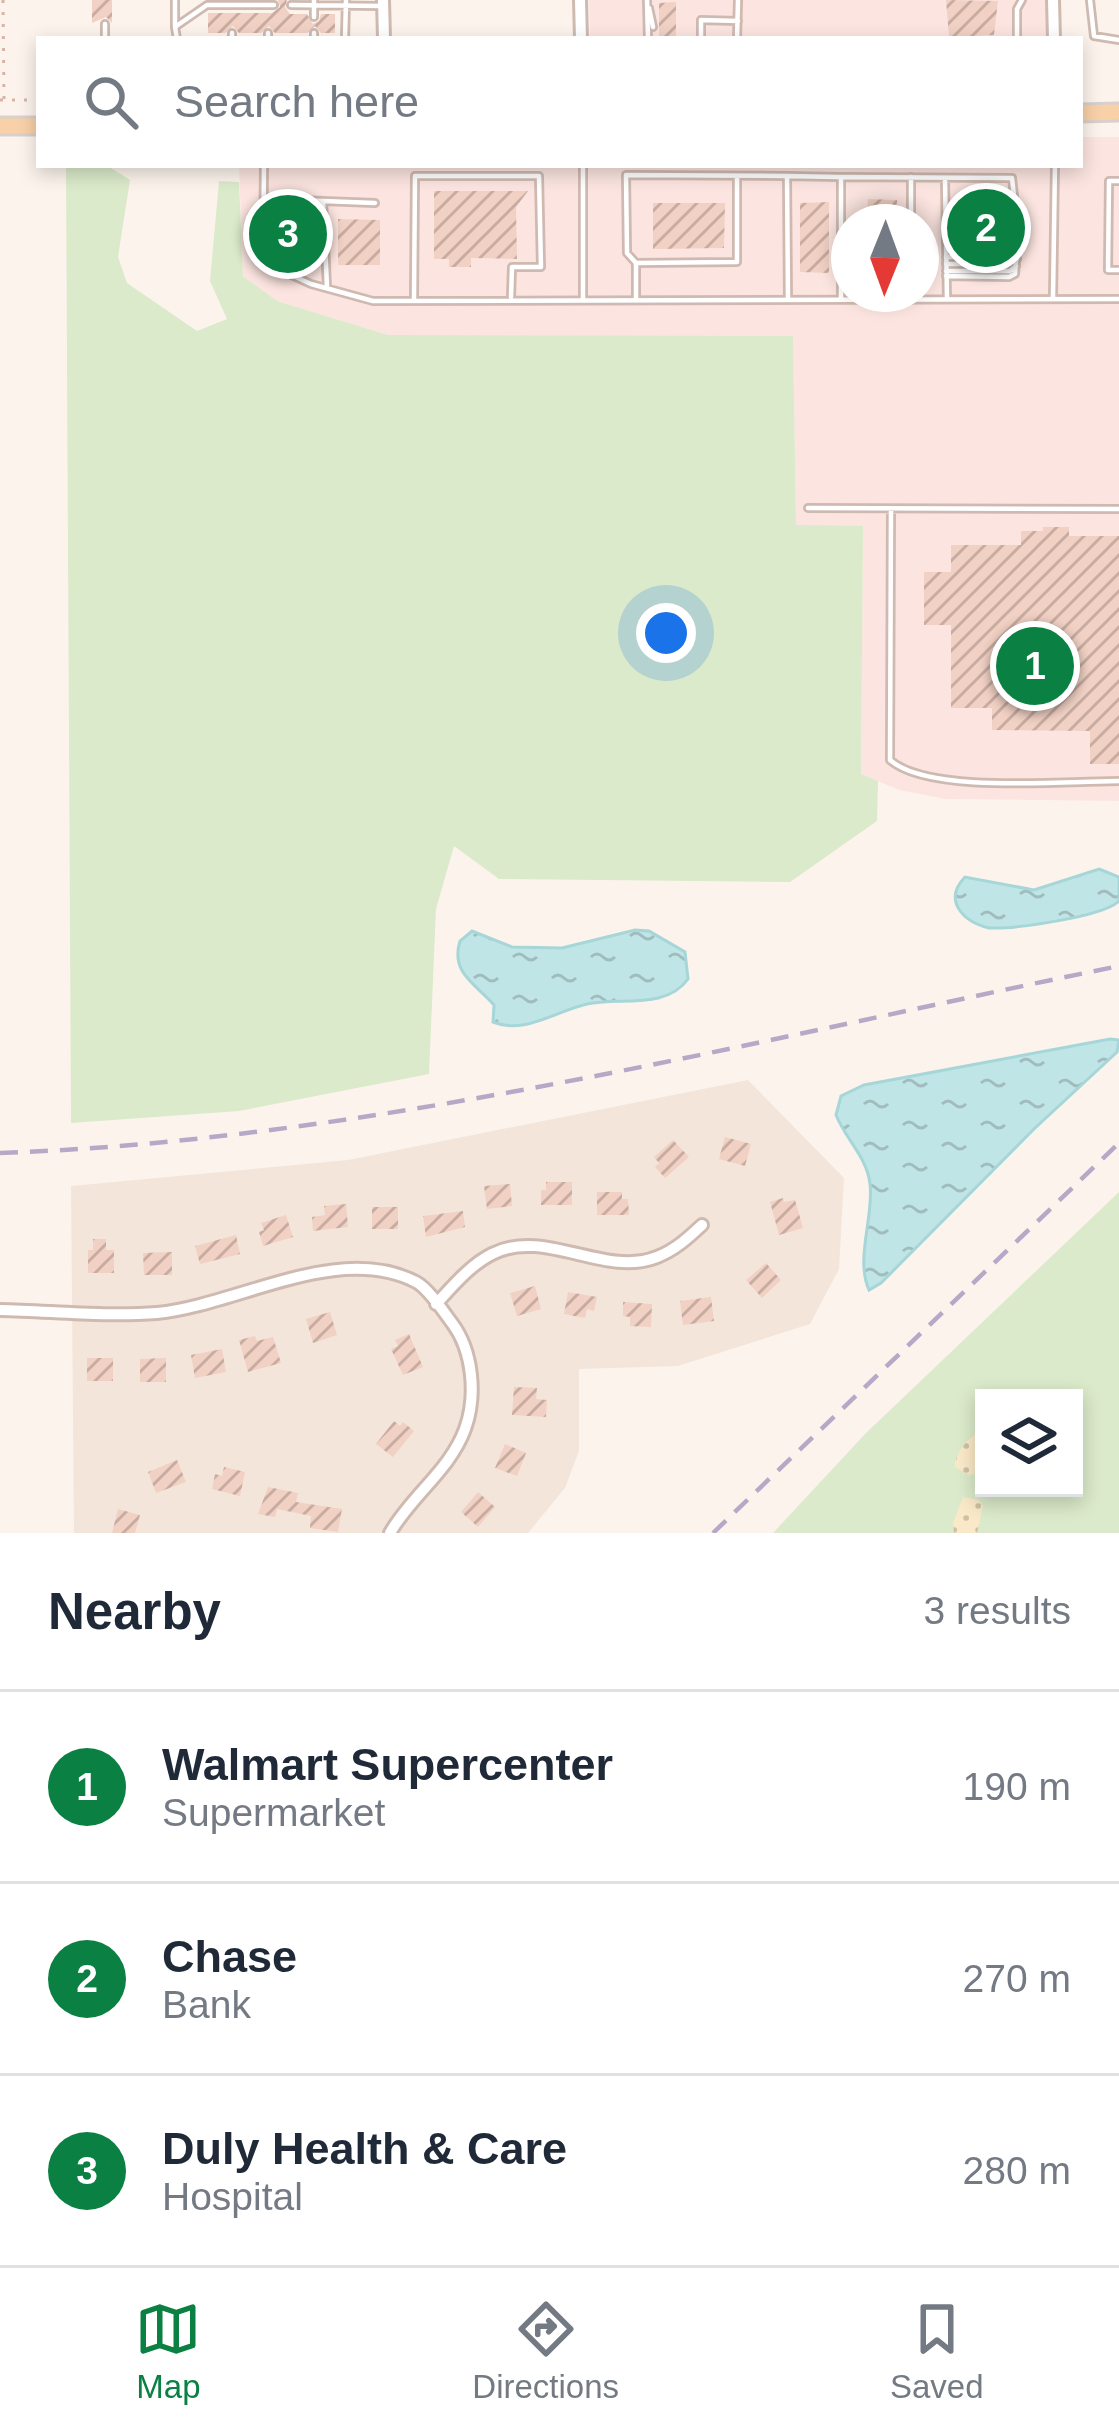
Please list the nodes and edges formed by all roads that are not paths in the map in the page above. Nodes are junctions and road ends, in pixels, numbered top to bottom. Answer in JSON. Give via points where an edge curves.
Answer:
{"nodes":[{"id":1,"x":176,"y":0,"type":"edge"},
{"id":2,"x":580,"y":0,"type":"edge"},
{"id":3,"x":738,"y":0,"type":"edge"},
{"id":4,"x":1022,"y":0,"type":"edge"},
{"id":5,"x":1053,"y":0,"type":"edge"},
{"id":6,"x":1090,"y":0,"type":"edge"},
{"id":7,"x":647,"y":1,"type":"edge"},
{"id":8,"x":217,"y":2,"type":"edge"},
{"id":9,"x":251,"y":3,"type":"edge"},
{"id":10,"x":314,"y":3,"type":"edge"},
{"id":11,"x":346,"y":3,"type":"edge"},
{"id":12,"x":383,"y":3,"type":"edge"},
{"id":13,"x":232,"y":5,"type":"junction"},
{"id":14,"x":291,"y":5,"type":"dead end"},
{"id":15,"x":232,"y":16,"type":"dead end"},
{"id":16,"x":268,"y":17,"type":"dead end"},
{"id":17,"x":314,"y":17,"type":"dead end"},
{"id":18,"x":737,"y":20,"type":"junction"},
{"id":19,"x":105,"y":24,"type":"dead end"},
{"id":20,"x":175,"y":27,"type":"junction"},
{"id":21,"x":653,"y":27,"type":"dead end"},
{"id":22,"x":105,"y":36,"type":"edge"},
{"id":23,"x":176,"y":36,"type":"edge"},
{"id":24,"x":344,"y":36,"type":"edge"},
{"id":25,"x":384,"y":36,"type":"edge"},
{"id":26,"x":581,"y":36,"type":"edge"},
{"id":27,"x":648,"y":36,"type":"edge"},
{"id":28,"x":700,"y":36,"type":"edge"},
{"id":29,"x":737,"y":36,"type":"edge"},
{"id":30,"x":1017,"y":36,"type":"edge"},
{"id":31,"x":1054,"y":36,"type":"edge"},
{"id":32,"x":1119,"y":40,"type":"edge"},
{"id":33,"x":1119,"y":112,"type":"edge"},
{"id":34,"x":1083,"y":113,"type":"edge"},
{"id":35,"x":0,"y":126,"type":"edge"},
{"id":36,"x":36,"y":126,"type":"edge"},
{"id":37,"x":264,"y":168,"type":"edge"},
{"id":38,"x":584,"y":168,"type":"edge"},
{"id":39,"x":1055,"y":168,"type":"edge"},
{"id":40,"x":737,"y":176,"type":"junction"},
{"id":41,"x":787,"y":176,"type":"junction"},
{"id":42,"x":911,"y":176,"type":"junction"},
{"id":43,"x":945,"y":176,"type":"junction"},
{"id":44,"x":841,"y":177,"type":"junction"},
{"id":45,"x":1119,"y":181,"type":"edge"},
{"id":46,"x":263,"y":199,"type":"junction"},
{"id":47,"x":323,"y":201,"type":"junction"},
{"id":48,"x":375,"y":203,"type":"dead end"},
{"id":49,"x":842,"y":204,"type":"edge"},
{"id":50,"x":911,"y":204,"type":"edge"},
{"id":51,"x":1017,"y":246,"type":"junction"},
{"id":52,"x":1017,"y":261,"type":"junction"},
{"id":53,"x":636,"y":263,"type":"junction"},
{"id":54,"x":946,"y":263,"type":"junction"},
{"id":55,"x":1119,"y":270,"type":"edge"},
{"id":56,"x":327,"y":287,"type":"junction"},
{"id":57,"x":1052,"y":298,"type":"junction"},
{"id":58,"x":414,"y":299,"type":"junction"},
{"id":59,"x":511,"y":299,"type":"junction"},
{"id":60,"x":583,"y":299,"type":"junction"},
{"id":61,"x":636,"y":299,"type":"junction"},
{"id":62,"x":788,"y":299,"type":"junction"},
{"id":63,"x":831,"y":299,"type":"edge"},
{"id":64,"x":939,"y":299,"type":"edge"},
{"id":65,"x":946,"y":299,"type":"junction"},
{"id":66,"x":1119,"y":299,"type":"edge"},
{"id":67,"x":808,"y":508,"type":"dead end"},
{"id":68,"x":891,"y":509,"type":"junction"},
{"id":69,"x":1119,"y":509,"type":"edge"},
{"id":70,"x":1119,"y":781,"type":"edge"},
{"id":71,"x":702,"y":1225,"type":"dead end"},
{"id":72,"x":436,"y":1304,"type":"junction"},
{"id":73,"x":0,"y":1310,"type":"edge"},
{"id":74,"x":390,"y":1533,"type":"edge"}],
"edges":[{"from":1,"to":20,"type":"lane"},
{"from":2,"to":26,"type":"street"},
{"from":3,"to":18,"type":"lane"},
{"from":4,"to":30,"type":"lane"},
{"from":5,"to":31,"type":"street"},
{"from":6,"to":32,"type":"lane","via":[[1094,36]]},
{"from":7,"to":21,"type":"lane"},
{"from":7,"to":27,"type":"lane"},
{"from":8,"to":13,"type":"lane"},
{"from":8,"to":20,"type":"lane"},
{"from":9,"to":13,"type":"lane"},
{"from":9,"to":16,"type":"lane","via":[[271,5]]},
{"from":10,"to":11,"type":"lane"},
{"from":10,"to":14,"type":"lane"},
{"from":10,"to":17,"type":"lane"},
{"from":11,"to":12,"type":"lane"},
{"from":11,"to":24,"type":"lane"},
{"from":12,"to":25,"type":"street"},
{"from":13,"to":15,"type":"lane"},
{"from":18,"to":28,"type":"lane","via":[[701,20]]},
{"from":18,"to":29,"type":"lane"},
{"from":19,"to":22,"type":"lane"},
{"from":20,"to":23,"type":"lane"},
{"from":33,"to":34,"type":"main road"},
{"from":35,"to":36,"type":"main road"},
{"from":37,"to":46,"type":"lane"},
{"from":38,"to":60,"type":"lane"},
{"from":39,"to":57,"type":"lane"},
{"from":40,"to":41,"type":"lane"},
{"from":40,"to":53,"type":"lane","via":[[737,262]]},
{"from":40,"to":53,"type":"lane","via":[[626,175],[627,253]]},
{"from":41,"to":44,"type":"lane"},
{"from":41,"to":62,"type":"lane"},
{"from":42,"to":43,"type":"lane"},
{"from":42,"to":44,"type":"lane"},
{"from":42,"to":50,"type":"lane"},
{"from":43,"to":51,"type":"lane","via":[[1016,183]]},
{"from":43,"to":54,"type":"lane"},
{"from":44,"to":49,"type":"lane"},
{"from":45,"to":55,"type":"lane","via":[[1109,181],[1108,270]]},
{"from":46,"to":47,"type":"lane"},
{"from":46,"to":56,"type":"lane","via":[[263,262]]},
{"from":47,"to":48,"type":"lane"},
{"from":47,"to":56,"type":"lane"},
{"from":51,"to":52,"type":"lane"},
{"from":51,"to":54,"type":"lane","via":[[1009,257]]},
{"from":52,"to":54,"type":"lane"},
{"from":52,"to":54,"type":"lane","via":[[1009,277]]},
{"from":53,"to":61,"type":"lane"},
{"from":54,"to":65,"type":"lane"},
{"from":56,"to":58,"type":"lane","via":[[373,301]]},
{"from":57,"to":65,"type":"lane"},
{"from":57,"to":66,"type":"lane"},
{"from":58,"to":59,"type":"lane"},
{"from":58,"to":59,"type":"lane","via":[[415,176],[539,176],[541,267],[512,267]]},
{"from":59,"to":60,"type":"lane"},
{"from":60,"to":61,"type":"lane"},
{"from":61,"to":62,"type":"lane"},
{"from":62,"to":63,"type":"lane"},
{"from":64,"to":65,"type":"lane"},
{"from":67,"to":68,"type":"lane"},
{"from":68,"to":69,"type":"lane"},
{"from":68,"to":70,"type":"lane","via":[[890,760],[916,775],[954,781]]},
{"from":71,"to":72,"type":"street","via":[[652,1260],[518,1245],[490,1254]]},
{"from":72,"to":73,"type":"street","via":[[419,1283],[369,1268],[312,1273],[209,1306],[153,1313]]},
{"from":72,"to":74,"type":"street","via":[[465,1347],[470,1414],[449,1460]]}]}
